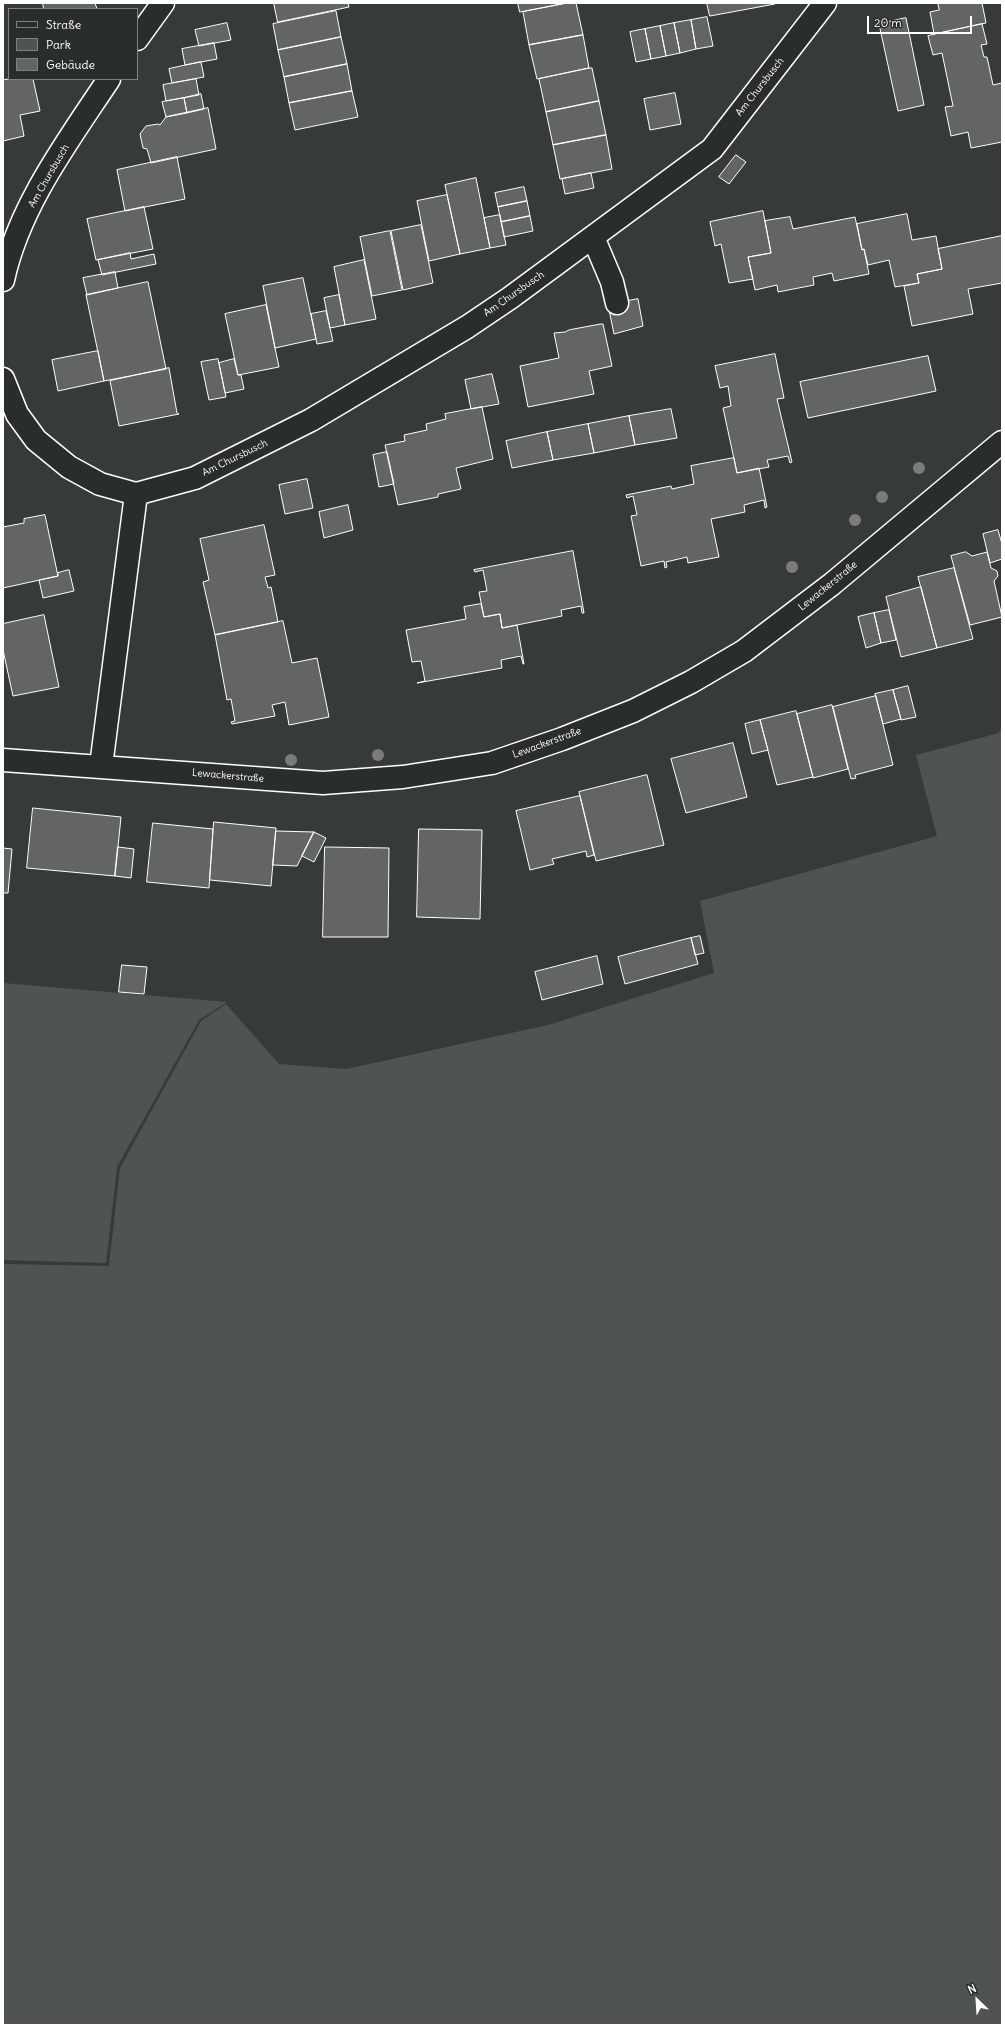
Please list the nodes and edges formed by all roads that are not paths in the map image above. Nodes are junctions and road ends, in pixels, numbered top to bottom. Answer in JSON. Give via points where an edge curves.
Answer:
{"nodes":[{"id":1,"x":163,"y":3,"type":"edge"},
{"id":2,"x":825,"y":3,"type":"edge"},
{"id":3,"x":138,"y":38,"type":"edge"},
{"id":4,"x":108,"y":80,"type":"edge"},
{"id":5,"x":594,"y":237,"type":"junction"},
{"id":6,"x":3,"y":280,"type":"edge"},
{"id":7,"x":617,"y":303,"type":"dead end"},
{"id":8,"x":3,"y":380,"type":"edge"},
{"id":9,"x":1002,"y":442,"type":"edge"},
{"id":10,"x":136,"y":494,"type":"junction"},
{"id":11,"x":3,"y":760,"type":"edge"},
{"id":12,"x":101,"y":766,"type":"junction"}],
"edges":[{"from":1,"to":3,"type":"street"},
{"from":2,"to":5,"type":"street","name":"Am Chursbusch","via":[[712,149]]},
{"from":4,"to":6,"type":"street","name":"Am Chursbusch","via":[[34,198],[16,237]]},
{"from":5,"to":7,"type":"street","via":[[612,282]]},
{"from":5,"to":10,"type":"street","name":"Am Chursbusch","via":[[467,326],[324,413],[195,478]]},
{"from":8,"to":10,"type":"street","via":[[17,414],[40,443],[69,467],[100,484]]},
{"from":9,"to":12,"type":"street","name":"Lewackerstraße","via":[[832,584],[744,651],[637,709],[562,739],[492,763],[403,777],[336,782],[285,781]]},
{"from":10,"to":12,"type":"street"},
{"from":11,"to":12,"type":"street","name":"Lewackerstraße"}]}
